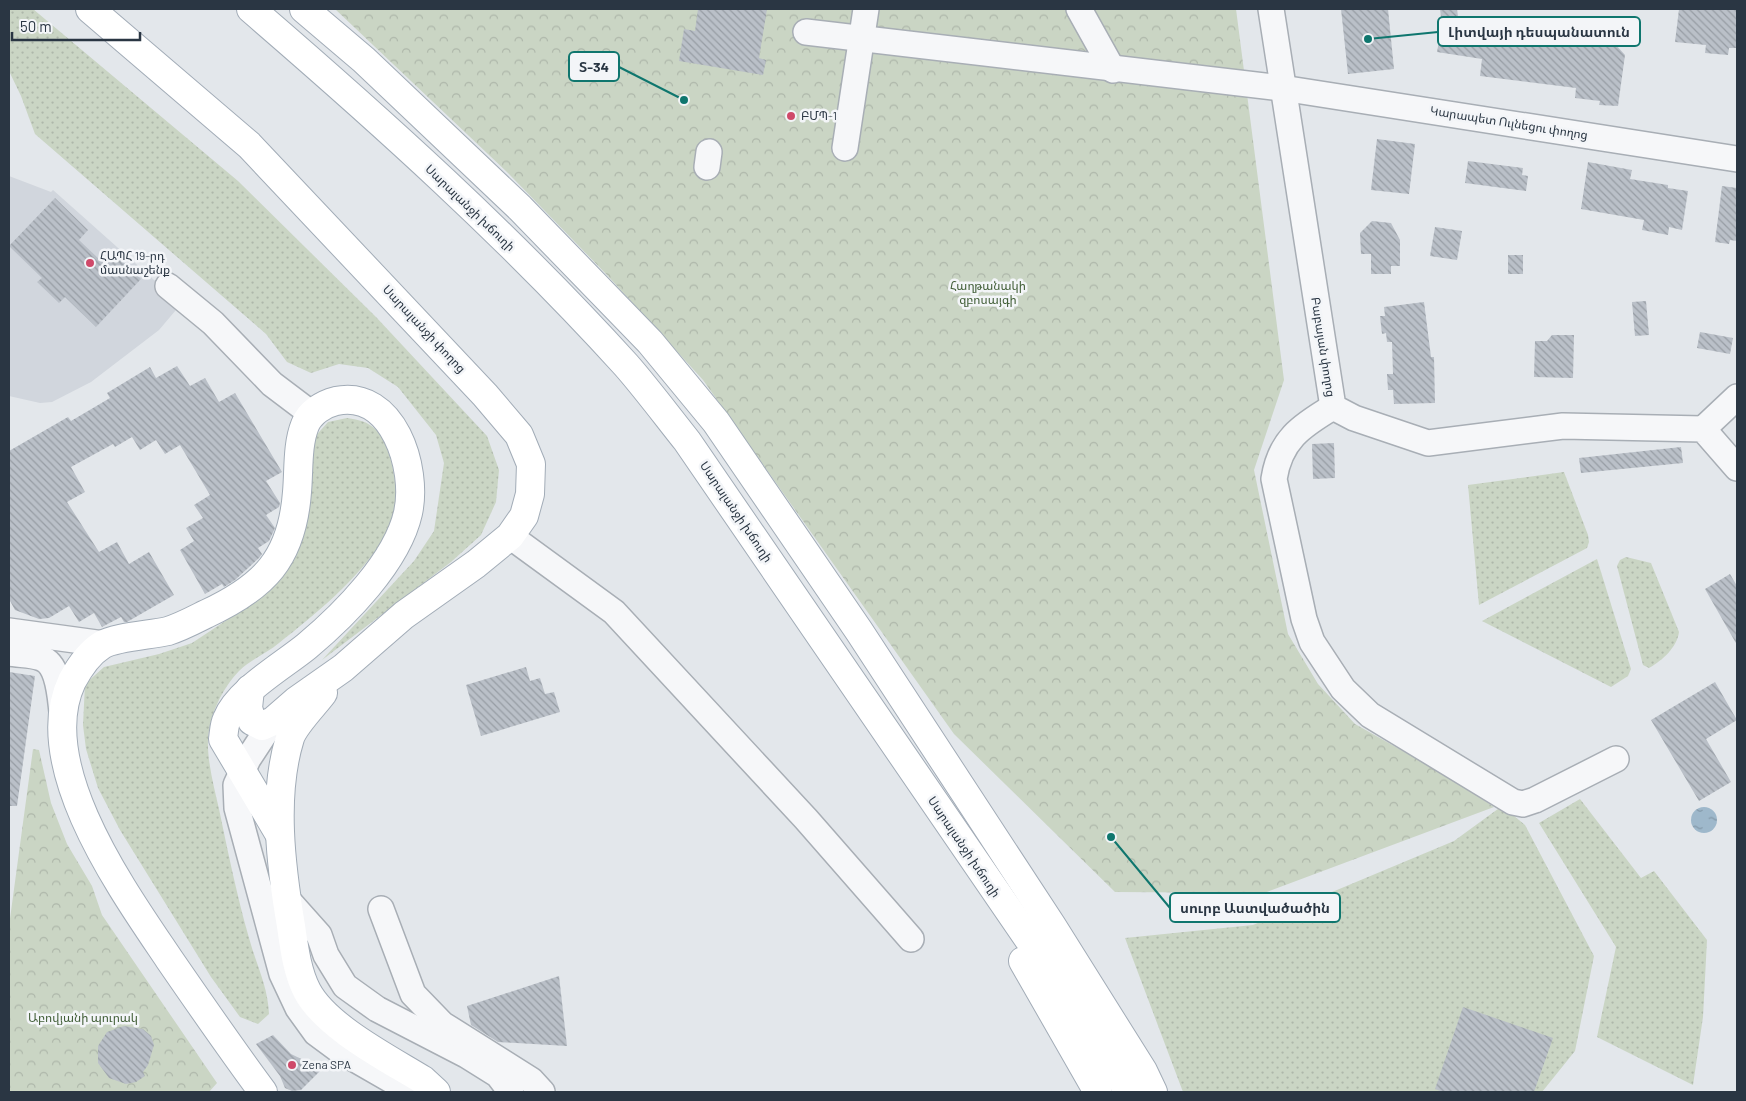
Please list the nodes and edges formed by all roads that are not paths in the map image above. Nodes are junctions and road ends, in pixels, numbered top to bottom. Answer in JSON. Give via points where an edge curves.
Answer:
{"nodes":[{"id":1,"x":90,"y":9,"type":"edge"},
{"id":2,"x":251,"y":9,"type":"edge"},
{"id":3,"x":304,"y":9,"type":"edge"},
{"id":4,"x":866,"y":9,"type":"edge"},
{"id":5,"x":1079,"y":9,"type":"edge"},
{"id":6,"x":1271,"y":9,"type":"edge"},
{"id":7,"x":806,"y":32,"type":"dead end"},
{"id":8,"x":861,"y":39,"type":"junction"},
{"id":9,"x":1112,"y":70,"type":"junction"},
{"id":10,"x":1282,"y":88,"type":"junction"},
{"id":11,"x":845,"y":148,"type":"dead end"},
{"id":12,"x":1737,"y":159,"type":"edge"},
{"id":13,"x":168,"y":286,"type":"dead end"},
{"id":14,"x":1737,"y":397,"type":"edge"},
{"id":15,"x":1333,"y":407,"type":"junction"},
{"id":16,"x":312,"y":415,"type":"junction"},
{"id":17,"x":1703,"y":429,"type":"junction"},
{"id":18,"x":1737,"y":468,"type":"edge"},
{"id":19,"x":510,"y":536,"type":"junction"},
{"id":20,"x":9,"y":631,"type":"edge"},
{"id":21,"x":104,"y":644,"type":"junction"},
{"id":22,"x":9,"y":653,"type":"edge"},
{"id":23,"x":342,"y":668,"type":"junction"},
{"id":24,"x":250,"y":689,"type":"junction"},
{"id":25,"x":62,"y":712,"type":"junction"},
{"id":26,"x":273,"y":722,"type":"junction"},
{"id":27,"x":1616,"y":759,"type":"dead end"},
{"id":28,"x":242,"y":770,"type":"junction"},
{"id":29,"x":280,"y":835,"type":"junction"},
{"id":30,"x":989,"y":883,"type":"junction"},
{"id":31,"x":286,"y":898,"type":"junction"},
{"id":32,"x":381,"y":909,"type":"dead end"},
{"id":33,"x":911,"y":939,"type":"dead end"},
{"id":34,"x":263,"y":1092,"type":"edge"},
{"id":35,"x":412,"y":1092,"type":"edge"},
{"id":36,"x":436,"y":1092,"type":"edge"},
{"id":37,"x":511,"y":1092,"type":"edge"},
{"id":38,"x":542,"y":1092,"type":"edge"},
{"id":39,"x":1098,"y":1092,"type":"edge"},
{"id":40,"x":1129,"y":1092,"type":"edge"},
{"id":41,"x":1153,"y":1092,"type":"edge"}],
"edges":[{"from":1,"to":19,"type":"main road","name":"Սարալանջի փողոց","via":[[249,145],[519,435],[531,464],[530,494],[524,516]]},
{"from":2,"to":30,"type":"main road","name":"Սարալանջի խճուղի","via":[[347,91],[498,232],[626,366],[687,441]]},
{"from":3,"to":41,"type":"main road","via":[[364,60],[520,208],[650,342],[716,422],[1041,909]]},
{"from":4,"to":8,"type":"street"},
{"from":5,"to":9,"type":"street"},
{"from":6,"to":10,"type":"street","name":"Բաբայան փողոց"},
{"from":7,"to":8,"type":"street","name":"Կարապետ Ուլնեցու փողոց"},
{"from":8,"to":9,"type":"street","name":"Կարապետ Ուլնեցու փողոց"},
{"from":8,"to":11,"type":"street"},
{"from":9,"to":10,"type":"street","name":"Կարապետ Ուլնեցու փողոց"},
{"from":10,"to":12,"type":"street","name":"Կարապետ Ուլնեցու փողոց"},
{"from":10,"to":15,"type":"street","name":"Բաբայան փողոց"},
{"from":13,"to":16,"type":"street","via":[[213,324],[272,384]]},
{"from":14,"to":17,"type":"street"},
{"from":15,"to":17,"type":"street","name":"Բաբայան փողոց","via":[[1354,418],[1428,443],[1563,426]]},
{"from":15,"to":27,"type":"street","via":[[1297,430],[1277,461],[1274,479],[1314,618],[1312,642],[1343,690],[1370,715],[1513,802],[1523,804],[1535,800]]},
{"from":16,"to":21,"type":"main road","via":[[306,423],[299,456],[290,534],[273,566],[255,586],[237,600],[171,630]]},
{"from":16,"to":24,"type":"main road","via":[[332,402],[352,399],[372,405],[391,426],[403,448],[410,488],[408,512],[389,558],[348,608],[311,643]]},
{"from":17,"to":18,"type":"street"},
{"from":19,"to":23,"type":"main road","name":"Սարալանջի փողոց","via":[[404,615]]},
{"from":19,"to":33,"type":"street","via":[[614,612],[806,819]]},
{"from":20,"to":21,"type":"street"},
{"from":21,"to":25,"type":"main road","via":[[77,672]]},
{"from":22,"to":25,"type":"street","via":[[42,658],[50,664]]},
{"from":23,"to":26,"type":"main road"},
{"from":23,"to":29,"type":"main road","via":[[290,736],[283,776]]},
{"from":24,"to":26,"type":"main road","via":[[248,708],[252,721],[262,726]]},
{"from":24,"to":28,"type":"main road","via":[[233,707],[226,720],[223,738]]},
{"from":25,"to":34,"type":"main road","via":[[66,759],[78,800],[98,847],[212,1023]]},
{"from":26,"to":28,"type":"street"},
{"from":28,"to":29,"type":"main road"},
{"from":28,"to":35,"type":"street","via":[[236,784],[237,808],[282,974],[298,1008],[316,1033]]},
{"from":29,"to":31,"type":"main road"},
{"from":30,"to":39,"type":"main road","via":[[1019,954]]},
{"from":30,"to":40,"type":"main road","name":"Սարալանջի խճուղի","via":[[1095,1036]]},
{"from":31,"to":36,"type":"main road","via":[[296,956],[307,992],[330,1019],[423,1080]]},
{"from":31,"to":37,"type":"street","via":[[320,935],[326,955],[345,986],[377,1009],[498,1075]]},
{"from":32,"to":38,"type":"street","via":[[413,994],[442,1024],[531,1080]]}]}
